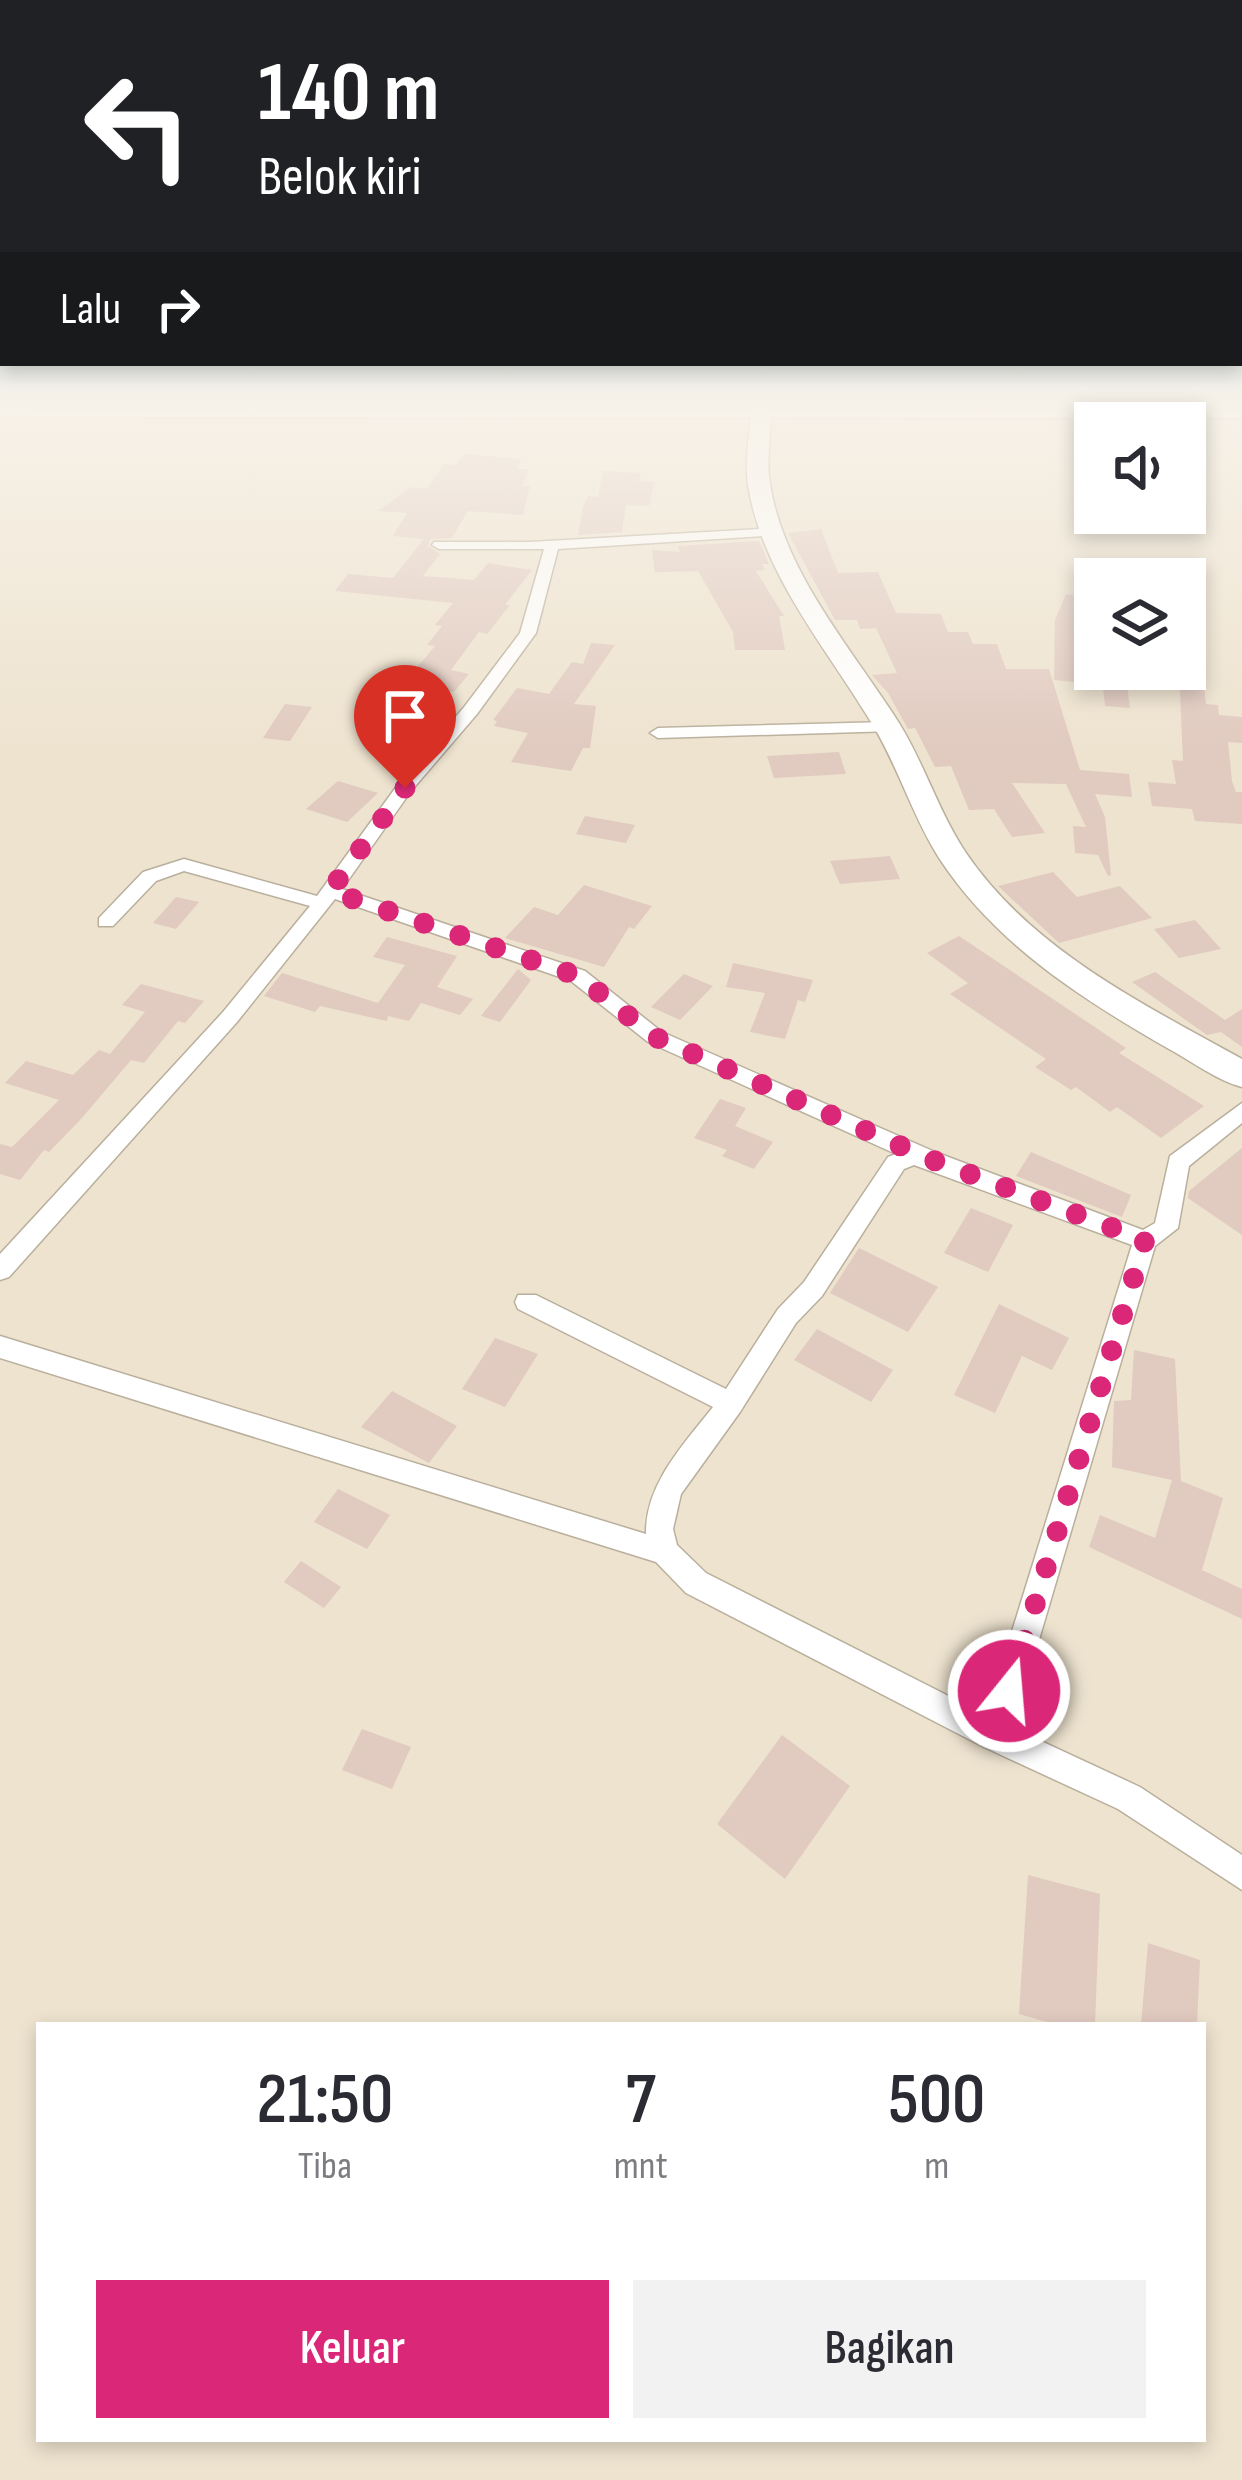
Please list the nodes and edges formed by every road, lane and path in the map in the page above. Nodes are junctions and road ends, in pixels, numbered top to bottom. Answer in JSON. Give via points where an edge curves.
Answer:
{"nodes":[{"id":1,"x":770,"y":518,"type":"edge"},
{"id":2,"x":775,"y":532,"type":"junction"},
{"id":3,"x":439,"y":545,"type":"dead end"},
{"id":4,"x":552,"y":545,"type":"junction"},
{"id":5,"x":888,"y":727,"type":"junction"},
{"id":6,"x":658,"y":733,"type":"dead end"},
{"id":7,"x":326,"y":897,"type":"junction"},
{"id":8,"x":106,"y":922,"type":"dead end"},
{"id":9,"x":1242,"y":1075,"type":"edge"},
{"id":10,"x":1242,"y":1112,"type":"edge"},
{"id":11,"x":930,"y":1159,"type":"junction"},
{"id":12,"x":1145,"y":1240,"type":"junction"},
{"id":13,"x":0,"y":1270,"type":"edge"},
{"id":14,"x":527,"y":1302,"type":"dead end"},
{"id":15,"x":0,"y":1347,"type":"edge"},
{"id":16,"x":731,"y":1404,"type":"junction"},
{"id":17,"x":664,"y":1552,"type":"junction"},
{"id":18,"x":995,"y":1736,"type":"junction"},
{"id":19,"x":1242,"y":1874,"type":"edge"}],
"edges":[{"from":1,"to":2,"type":"highway"},
{"from":2,"to":4,"type":"street"},
{"from":2,"to":5,"type":"highway","via":[[811,609]]},
{"from":3,"to":4,"type":"street"},
{"from":4,"to":7,"type":"street","via":[[528,633]]},
{"from":5,"to":6,"type":"street"},
{"from":5,"to":9,"type":"highway","via":[[952,854],[994,907],[1074,974]]},
{"from":7,"to":8,"type":"street","via":[[166,865]]},
{"from":7,"to":11,"type":"street","via":[[578,976],[655,1037]]},
{"from":7,"to":13,"type":"street","via":[[230,1018]]},
{"from":10,"to":12,"type":"street","via":[[1178,1162],[1166,1228]]},
{"from":11,"to":12,"type":"street"},
{"from":11,"to":16,"type":"street","via":[[896,1163]]},
{"from":12,"to":18,"type":"street"},
{"from":14,"to":16,"type":"street"},
{"from":15,"to":17,"type":"street"},
{"from":16,"to":17,"type":"street","via":[[671,1486],[658,1520]]},
{"from":17,"to":18,"type":"street","via":[[696,1583]]},
{"from":18,"to":19,"type":"street","via":[[1129,1798]]}]}
